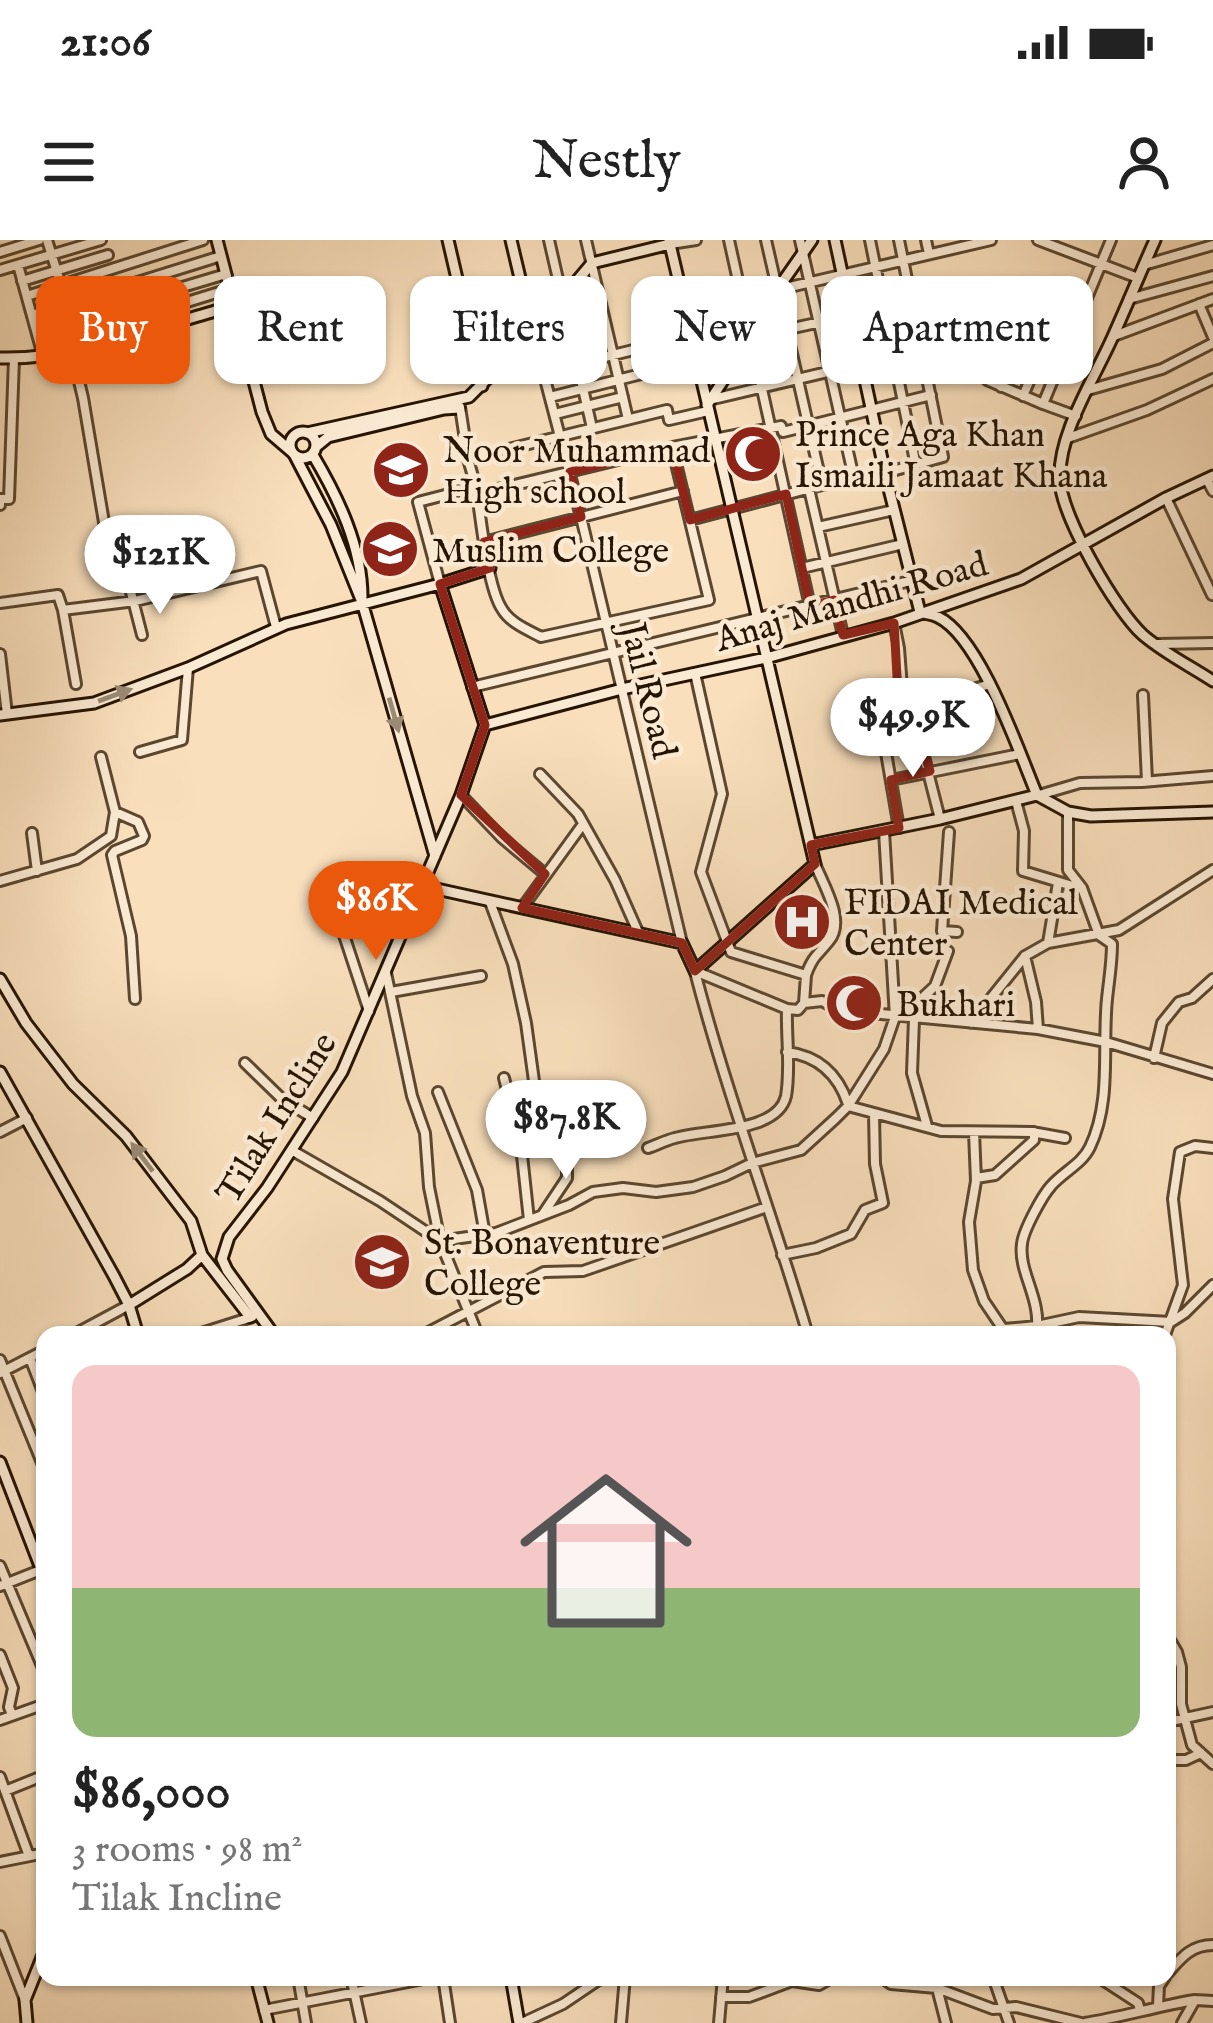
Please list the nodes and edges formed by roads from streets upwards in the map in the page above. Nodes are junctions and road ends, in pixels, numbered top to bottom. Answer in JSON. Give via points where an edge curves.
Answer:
{"nodes":[{"id":1,"x":43,"y":240,"type":"edge"},
{"id":2,"x":103,"y":240,"type":"edge"},
{"id":3,"x":202,"y":240,"type":"edge"},
{"id":4,"x":217,"y":240,"type":"edge"},
{"id":5,"x":448,"y":240,"type":"edge"},
{"id":6,"x":511,"y":240,"type":"edge"},
{"id":7,"x":549,"y":240,"type":"edge"},
{"id":8,"x":586,"y":240,"type":"edge"},
{"id":9,"x":696,"y":240,"type":"edge"},
{"id":10,"x":729,"y":240,"type":"edge"},
{"id":11,"x":766,"y":240,"type":"edge"},
{"id":12,"x":800,"y":240,"type":"edge"},
{"id":13,"x":812,"y":240,"type":"edge"},
{"id":14,"x":835,"y":240,"type":"edge"},
{"id":15,"x":869,"y":240,"type":"edge"},
{"id":16,"x":899,"y":240,"type":"edge"},
{"id":17,"x":926,"y":240,"type":"edge"},
{"id":18,"x":992,"y":240,"type":"edge"},
{"id":19,"x":1038,"y":240,"type":"edge"},
{"id":20,"x":1111,"y":240,"type":"edge"},
{"id":21,"x":1155,"y":240,"type":"edge"},
{"id":22,"x":669,"y":242,"type":"edge"},
{"id":23,"x":952,"y":244,"type":"edge"},
{"id":24,"x":1213,"y":244,"type":"edge"},
{"id":25,"x":0,"y":252,"type":"edge"},
{"id":26,"x":803,"y":254,"type":"junction"},
{"id":27,"x":929,"y":254,"type":"junction"},
{"id":28,"x":52,"y":255,"type":"junction"},
{"id":29,"x":109,"y":255,"type":"junction"},
{"id":30,"x":221,"y":256,"type":"junction"},
{"id":31,"x":903,"y":259,"type":"junction"},
{"id":32,"x":592,"y":263,"type":"junction"},
{"id":33,"x":18,"y":265,"type":"junction"},
{"id":34,"x":1144,"y":265,"type":"junction"},
{"id":35,"x":874,"y":266,"type":"junction"},
{"id":36,"x":1102,"y":266,"type":"junction"},
{"id":37,"x":113,"y":269,"type":"junction"},
{"id":38,"x":0,"y":270,"type":"edge"},
{"id":39,"x":57,"y":270,"type":"junction"},
{"id":40,"x":226,"y":274,"type":"joint"},
{"id":41,"x":843,"y":274,"type":"junction"},
{"id":42,"x":59,"y":276,"type":"edge"},
{"id":43,"x":91,"y":276,"type":"edge"},
{"id":44,"x":157,"y":276,"type":"edge"},
{"id":45,"x":520,"y":276,"type":"edge"},
{"id":46,"x":557,"y":276,"type":"edge"},
{"id":47,"x":582,"y":276,"type":"edge"},
{"id":48,"x":677,"y":276,"type":"edge"},
{"id":49,"x":737,"y":276,"type":"edge"},
{"id":50,"x":774,"y":276,"type":"edge"},
{"id":51,"x":787,"y":276,"type":"edge"},
{"id":52,"x":876,"y":276,"type":"edge"},
{"id":53,"x":907,"y":276,"type":"edge"},
{"id":54,"x":1213,"y":276,"type":"edge"},
{"id":55,"x":1138,"y":278,"type":"junction"},
{"id":56,"x":22,"y":281,"type":"junction"},
{"id":57,"x":811,"y":282,"type":"junction"},
{"id":58,"x":190,"y":285,"type":"edge"},
{"id":59,"x":797,"y":285,"type":"edge"},
{"id":60,"x":36,"y":293,"type":"edge"},
{"id":61,"x":27,"y":296,"type":"junction"},
{"id":62,"x":1130,"y":299,"type":"junction"},
{"id":63,"x":1213,"y":299,"type":"edge"},
{"id":64,"x":1199,"y":304,"type":"junction"},
{"id":65,"x":36,"y":314,"type":"edge"},
{"id":66,"x":32,"y":315,"type":"junction"},
{"id":67,"x":819,"y":323,"type":"junction"},
{"id":68,"x":797,"y":328,"type":"edge"},
{"id":69,"x":36,"y":329,"type":"edge"},
{"id":70,"x":821,"y":332,"type":"edge"},
{"id":71,"x":1114,"y":336,"type":"junction"},
{"id":72,"x":1213,"y":340,"type":"edge"},
{"id":73,"x":631,"y":351,"type":"edge"},
{"id":74,"x":614,"y":355,"type":"junction"},
{"id":75,"x":36,"y":357,"type":"edge"},
{"id":76,"x":607,"y":357,"type":"edge"},
{"id":77,"x":0,"y":358,"type":"edge"},
{"id":78,"x":14,"y":358,"type":"junction"},
{"id":79,"x":821,"y":373,"type":"edge"},
{"id":80,"x":797,"y":375,"type":"edge"},
{"id":81,"x":631,"y":377,"type":"edge"},
{"id":82,"x":798,"y":379,"type":"junction"},
{"id":83,"x":1213,"y":379,"type":"edge"},
{"id":84,"x":619,"y":380,"type":"junction"},
{"id":85,"x":80,"y":384,"type":"edge"},
{"id":86,"x":255,"y":384,"type":"edge"},
{"id":87,"x":546,"y":384,"type":"edge"},
{"id":88,"x":582,"y":384,"type":"edge"},
{"id":89,"x":703,"y":384,"type":"edge"},
{"id":90,"x":722,"y":384,"type":"edge"},
{"id":91,"x":761,"y":384,"type":"edge"},
{"id":92,"x":833,"y":384,"type":"edge"},
{"id":93,"x":868,"y":384,"type":"edge"},
{"id":94,"x":899,"y":384,"type":"edge"},
{"id":95,"x":929,"y":384,"type":"edge"},
{"id":96,"x":995,"y":384,"type":"edge"},
{"id":97,"x":482,"y":386,"type":"joint"},
{"id":98,"x":762,"y":387,"type":"junction"},
{"id":99,"x":1001,"y":387,"type":"junction"},
{"id":100,"x":583,"y":388,"type":"junction"},
{"id":101,"x":1088,"y":390,"type":"junction"},
{"id":102,"x":931,"y":395,"type":"junction"},
{"id":103,"x":1023,"y":396,"type":"junction"},
{"id":104,"x":470,"y":397,"type":"junction"},
{"id":105,"x":550,"y":397,"type":"junction"},
{"id":106,"x":623,"y":397,"type":"junction"},
{"id":107,"x":903,"y":402,"type":"junction"},
{"id":108,"x":1043,"y":404,"type":"junction"},
{"id":109,"x":709,"y":405,"type":"junction"},
{"id":110,"x":587,"y":406,"type":"junction"},
{"id":111,"x":459,"y":408,"type":"junction"},
{"id":112,"x":873,"y":409,"type":"junction"},
{"id":113,"x":555,"y":414,"type":"junction"},
{"id":114,"x":840,"y":416,"type":"junction"},
{"id":115,"x":1076,"y":416,"type":"junction"},
{"id":116,"x":628,"y":419,"type":"junction"},
{"id":117,"x":808,"y":424,"type":"junction"},
{"id":118,"x":267,"y":425,"type":"junction"},
{"id":119,"x":592,"y":428,"type":"junction"},
{"id":120,"x":771,"y":428,"type":"junction"},
{"id":121,"x":307,"y":433,"type":"junction"},
{"id":122,"x":294,"y":436,"type":"junction"},
{"id":123,"x":561,"y":437,"type":"junction"},
{"id":124,"x":1068,"y":438,"type":"junction"},
{"id":125,"x":715,"y":440,"type":"junction"},
{"id":126,"x":672,"y":447,"type":"junction"},
{"id":127,"x":315,"y":450,"type":"junction"},
{"id":128,"x":293,"y":454,"type":"junction"},
{"id":129,"x":467,"y":459,"type":"junction"},
{"id":130,"x":916,"y":466,"type":"junction"},
{"id":131,"x":570,"y":472,"type":"junction"},
{"id":132,"x":885,"y":473,"type":"junction"},
{"id":133,"x":854,"y":478,"type":"junction"},
{"id":134,"x":1211,"y":482,"type":"edge"},
{"id":135,"x":822,"y":484,"type":"junction"},
{"id":136,"x":809,"y":489,"type":"junction"},
{"id":137,"x":476,"y":490,"type":"junction"},
{"id":138,"x":683,"y":491,"type":"junction"},
{"id":139,"x":786,"y":494,"type":"junction"},
{"id":140,"x":1166,"y":498,"type":"junction"},
{"id":141,"x":0,"y":505,"type":"edge"},
{"id":142,"x":732,"y":510,"type":"junction"},
{"id":143,"x":895,"y":510,"type":"junction"},
{"id":144,"x":581,"y":518,"type":"junction"},
{"id":145,"x":690,"y":520,"type":"junction"},
{"id":146,"x":818,"y":527,"type":"junction"},
{"id":147,"x":484,"y":542,"type":"junction"},
{"id":148,"x":1083,"y":543,"type":"junction"},
{"id":149,"x":903,"y":544,"type":"junction"},
{"id":150,"x":826,"y":562,"type":"junction"},
{"id":151,"x":490,"y":568,"type":"junction"},
{"id":152,"x":802,"y":568,"type":"junction"},
{"id":153,"x":910,"y":581,"type":"junction"},
{"id":154,"x":440,"y":584,"type":"junction"},
{"id":155,"x":1212,"y":595,"type":"edge"},
{"id":156,"x":835,"y":600,"type":"junction"},
{"id":157,"x":135,"y":601,"type":"junction"},
{"id":158,"x":362,"y":602,"type":"junction"},
{"id":159,"x":0,"y":603,"type":"edge"},
{"id":160,"x":811,"y":606,"type":"junction"},
{"id":161,"x":63,"y":610,"type":"junction"},
{"id":162,"x":920,"y":612,"type":"junction"},
{"id":163,"x":757,"y":618,"type":"junction"},
{"id":164,"x":607,"y":623,"type":"junction"},
{"id":165,"x":893,"y":623,"type":"junction"},
{"id":166,"x":276,"y":627,"type":"junction"},
{"id":167,"x":142,"y":635,"type":"dead end"},
{"id":168,"x":843,"y":635,"type":"junction"},
{"id":169,"x":1213,"y":643,"type":"edge"},
{"id":170,"x":1157,"y":644,"type":"junction"},
{"id":171,"x":614,"y":653,"type":"junction"},
{"id":172,"x":0,"y":654,"type":"edge"},
{"id":173,"x":766,"y":658,"type":"junction"},
{"id":174,"x":188,"y":668,"type":"junction"},
{"id":175,"x":695,"y":673,"type":"junction"},
{"id":176,"x":1213,"y":681,"type":"edge"},
{"id":177,"x":76,"y":684,"type":"dead end"},
{"id":178,"x":992,"y":684,"type":"junction"},
{"id":179,"x":471,"y":687,"type":"junction"},
{"id":180,"x":622,"y":689,"type":"junction"},
{"id":181,"x":1143,"y":695,"type":"dead end"},
{"id":182,"x":926,"y":698,"type":"junction"},
{"id":183,"x":896,"y":701,"type":"junction"},
{"id":184,"x":3,"y":714,"type":"edge"},
{"id":185,"x":484,"y":725,"type":"junction"},
{"id":186,"x":918,"y":733,"type":"junction"},
{"id":187,"x":884,"y":741,"type":"dead end"},
{"id":188,"x":140,"y":752,"type":"dead end"},
{"id":189,"x":1020,"y":754,"type":"junction"},
{"id":190,"x":101,"y":757,"type":"dead end"},
{"id":191,"x":930,"y":771,"type":"junction"},
{"id":192,"x":540,"y":774,"type":"dead end"},
{"id":193,"x":1213,"y":776,"type":"edge"},
{"id":194,"x":891,"y":780,"type":"junction"},
{"id":195,"x":1147,"y":781,"type":"junction"},
{"id":196,"x":461,"y":795,"type":"junction"},
{"id":197,"x":1037,"y":795,"type":"junction"},
{"id":198,"x":1016,"y":801,"type":"junction"},
{"id":199,"x":115,"y":812,"type":"junction"},
{"id":200,"x":1069,"y":812,"type":"junction"},
{"id":201,"x":1213,"y":812,"type":"edge"},
{"id":202,"x":940,"y":819,"type":"junction"},
{"id":203,"x":584,"y":824,"type":"junction"},
{"id":204,"x":899,"y":828,"type":"junction"},
{"id":205,"x":884,"y":831,"type":"junction"},
{"id":206,"x":949,"y":832,"type":"dead end"},
{"id":207,"x":32,"y":833,"type":"dead end"},
{"id":208,"x":811,"y":845,"type":"junction"},
{"id":209,"x":435,"y":856,"type":"junction"},
{"id":210,"x":815,"y":864,"type":"junction"},
{"id":211,"x":1213,"y":870,"type":"edge"},
{"id":212,"x":37,"y":871,"type":"junction"},
{"id":213,"x":545,"y":874,"type":"junction"},
{"id":214,"x":0,"y":881,"type":"edge"},
{"id":215,"x":1058,"y":883,"type":"junction"},
{"id":216,"x":423,"y":886,"type":"junction"},
{"id":217,"x":1082,"y":888,"type":"junction"},
{"id":218,"x":490,"y":902,"type":"junction"},
{"id":219,"x":522,"y":908,"type":"junction"},
{"id":220,"x":341,"y":926,"type":"dead end"},
{"id":221,"x":638,"y":932,"type":"junction"},
{"id":222,"x":956,"y":932,"type":"dead end"},
{"id":223,"x":1100,"y":935,"type":"junction"},
{"id":224,"x":682,"y":943,"type":"junction"},
{"id":225,"x":1048,"y":943,"type":"junction"},
{"id":226,"x":729,"y":947,"type":"junction"},
{"id":227,"x":948,"y":952,"type":"dead end"},
{"id":228,"x":1025,"y":956,"type":"junction"},
{"id":229,"x":695,"y":971,"type":"junction"},
{"id":230,"x":386,"y":973,"type":"junction"},
{"id":231,"x":806,"y":975,"type":"junction"},
{"id":232,"x":481,"y":976,"type":"dead end"},
{"id":233,"x":0,"y":979,"type":"edge"},
{"id":234,"x":1213,"y":980,"type":"edge"},
{"id":235,"x":391,"y":992,"type":"junction"},
{"id":236,"x":135,"y":998,"type":"dead end"},
{"id":237,"x":804,"y":1003,"type":"junction"},
{"id":238,"x":787,"y":1009,"type":"junction"},
{"id":239,"x":369,"y":1012,"type":"junction"},
{"id":240,"x":895,"y":1017,"type":"junction"},
{"id":241,"x":914,"y":1019,"type":"junction"},
{"id":242,"x":971,"y":1023,"type":"junction"},
{"id":243,"x":1038,"y":1029,"type":"junction"},
{"id":244,"x":1106,"y":1042,"type":"junction"},
{"id":245,"x":787,"y":1052,"type":"junction"},
{"id":246,"x":1154,"y":1058,"type":"junction"},
{"id":247,"x":244,"y":1064,"type":"dead end"},
{"id":248,"x":1213,"y":1074,"type":"edge"},
{"id":249,"x":0,"y":1075,"type":"edge"},
{"id":250,"x":504,"y":1078,"type":"dead end"},
{"id":251,"x":438,"y":1092,"type":"dead end"},
{"id":252,"x":558,"y":1100,"type":"dead end"},
{"id":253,"x":848,"y":1106,"type":"junction"},
{"id":254,"x":538,"y":1110,"type":"dead end"},
{"id":255,"x":874,"y":1114,"type":"junction"},
{"id":256,"x":27,"y":1118,"type":"junction"},
{"id":257,"x":313,"y":1118,"type":"junction"},
{"id":258,"x":927,"y":1126,"type":"junction"},
{"id":259,"x":739,"y":1127,"type":"junction"},
{"id":260,"x":0,"y":1132,"type":"edge"},
{"id":261,"x":974,"y":1132,"type":"junction"},
{"id":262,"x":1034,"y":1132,"type":"junction"},
{"id":263,"x":1066,"y":1138,"type":"dead end"},
{"id":264,"x":648,"y":1148,"type":"dead end"},
{"id":265,"x":1213,"y":1148,"type":"edge"},
{"id":266,"x":292,"y":1151,"type":"junction"},
{"id":267,"x":752,"y":1163,"type":"junction"},
{"id":268,"x":976,"y":1178,"type":"junction"},
{"id":269,"x":767,"y":1207,"type":"junction"},
{"id":270,"x":542,"y":1216,"type":"junction"},
{"id":271,"x":530,"y":1220,"type":"junction"},
{"id":272,"x":485,"y":1235,"type":"junction"},
{"id":273,"x":440,"y":1241,"type":"junction"},
{"id":274,"x":202,"y":1255,"type":"junction"},
{"id":275,"x":782,"y":1255,"type":"junction"},
{"id":276,"x":1210,"y":1290,"type":"edge"},
{"id":277,"x":129,"y":1305,"type":"junction"},
{"id":278,"x":469,"y":1313,"type":"junction"},
{"id":279,"x":254,"y":1316,"type":"junction"},
{"id":280,"x":1171,"y":1322,"type":"junction"},
{"id":281,"x":90,"y":1326,"type":"edge"},
{"id":282,"x":135,"y":1326,"type":"edge"},
{"id":283,"x":223,"y":1326,"type":"edge"},
{"id":284,"x":265,"y":1326,"type":"edge"},
{"id":285,"x":442,"y":1326,"type":"edge"},
{"id":286,"x":474,"y":1326,"type":"edge"},
{"id":287,"x":805,"y":1326,"type":"edge"},
{"id":288,"x":1002,"y":1326,"type":"edge"},
{"id":289,"x":1036,"y":1326,"type":"edge"},
{"id":290,"x":1049,"y":1326,"type":"edge"},
{"id":291,"x":1169,"y":1326,"type":"edge"},
{"id":292,"x":36,"y":1355,"type":"edge"},
{"id":293,"x":30,"y":1358,"type":"junction"},
{"id":294,"x":2,"y":1367,"type":"edge"},
{"id":295,"x":36,"y":1373,"type":"edge"},
{"id":296,"x":36,"y":1448,"type":"edge"},
{"id":297,"x":0,"y":1462,"type":"edge"},
{"id":298,"x":36,"y":1552,"type":"edge"},
{"id":299,"x":0,"y":1566,"type":"edge"},
{"id":300,"x":36,"y":1575,"type":"edge"},
{"id":301,"x":4,"y":1585,"type":"edge"},
{"id":302,"x":1176,"y":1650,"type":"edge"},
{"id":303,"x":36,"y":1654,"type":"edge"},
{"id":304,"x":0,"y":1655,"type":"edge"},
{"id":305,"x":36,"y":1707,"type":"edge"},
{"id":306,"x":1213,"y":1712,"type":"edge"},
{"id":307,"x":12,"y":1715,"type":"junction"},
{"id":308,"x":1187,"y":1718,"type":"junction"},
{"id":309,"x":0,"y":1720,"type":"edge"},
{"id":310,"x":1176,"y":1720,"type":"edge"},
{"id":311,"x":1201,"y":1754,"type":"junction"},
{"id":312,"x":1176,"y":1760,"type":"edge"},
{"id":313,"x":1213,"y":1764,"type":"edge"},
{"id":314,"x":0,"y":1778,"type":"edge"},
{"id":315,"x":36,"y":1778,"type":"edge"},
{"id":316,"x":5,"y":1790,"type":"junction"},
{"id":317,"x":36,"y":1855,"type":"edge"},
{"id":318,"x":28,"y":1856,"type":"junction"},
{"id":319,"x":0,"y":1862,"type":"edge"},
{"id":320,"x":0,"y":1936,"type":"edge"},
{"id":321,"x":1213,"y":1945,"type":"edge"},
{"id":322,"x":1176,"y":1963,"type":"edge"},
{"id":323,"x":36,"y":1972,"type":"edge"},
{"id":324,"x":258,"y":1986,"type":"edge"},
{"id":325,"x":299,"y":1986,"type":"edge"},
{"id":326,"x":352,"y":1986,"type":"edge"},
{"id":327,"x":383,"y":1986,"type":"edge"},
{"id":328,"x":440,"y":1986,"type":"edge"},
{"id":329,"x":514,"y":1986,"type":"edge"},
{"id":330,"x":589,"y":1986,"type":"edge"},
{"id":331,"x":624,"y":1986,"type":"edge"},
{"id":332,"x":722,"y":1986,"type":"edge"},
{"id":333,"x":779,"y":1986,"type":"edge"},
{"id":334,"x":914,"y":1986,"type":"edge"},
{"id":335,"x":996,"y":1986,"type":"edge"},
{"id":336,"x":1112,"y":1986,"type":"edge"},
{"id":337,"x":1160,"y":1986,"type":"edge"},
{"id":338,"x":938,"y":1988,"type":"junction"},
{"id":339,"x":353,"y":1991,"type":"junction"},
{"id":340,"x":721,"y":1997,"type":"junction"},
{"id":341,"x":25,"y":2000,"type":"junction"},
{"id":342,"x":1195,"y":2000,"type":"junction"},
{"id":343,"x":1213,"y":2001,"type":"edge"},
{"id":344,"x":301,"y":2003,"type":"junction"},
{"id":345,"x":1158,"y":2006,"type":"junction"},
{"id":346,"x":1003,"y":2007,"type":"junction"},
{"id":347,"x":264,"y":2010,"type":"junction"},
{"id":348,"x":1140,"y":2010,"type":"junction"},
{"id":349,"x":622,"y":2021,"type":"edge"},
{"id":350,"x":27,"y":2023,"type":"edge"},
{"id":351,"x":268,"y":2023,"type":"edge"},
{"id":352,"x":306,"y":2023,"type":"edge"},
{"id":353,"x":361,"y":2023,"type":"edge"},
{"id":354,"x":450,"y":2023,"type":"edge"},
{"id":355,"x":521,"y":2023,"type":"edge"},
{"id":356,"x":719,"y":2023,"type":"edge"},
{"id":357,"x":946,"y":2023,"type":"edge"},
{"id":358,"x":1009,"y":2023,"type":"edge"},
{"id":359,"x":1083,"y":2023,"type":"edge"},
{"id":360,"x":1182,"y":2023,"type":"edge"}],
"edges":[{"from":1,"to":25,"type":"street"},
{"from":1,"to":28,"type":"street"},
{"from":2,"to":28,"type":"street"},
{"from":2,"to":29,"type":"street"},
{"from":3,"to":37,"type":"street"},
{"from":4,"to":30,"type":"street"},
{"from":5,"to":97,"type":"street"},
{"from":6,"to":45,"type":"street","name":"Jail Road"},
{"from":7,"to":46,"type":"street"},
{"from":8,"to":32,"type":"street"},
{"from":9,"to":22,"type":"street"},
{"from":10,"to":49,"type":"street"},
{"from":11,"to":50,"type":"street"},
{"from":12,"to":26,"type":"street"},
{"from":13,"to":26,"type":"street"},
{"from":14,"to":41,"type":"street"},
{"from":15,"to":35,"type":"street"},
{"from":16,"to":31,"type":"street"},
{"from":17,"to":27,"type":"street"},
{"from":18,"to":23,"type":"street"},
{"from":19,"to":36,"type":"street"},
{"from":20,"to":36,"type":"street"},
{"from":21,"to":34,"type":"street"},
{"from":22,"to":32,"type":"street"},
{"from":22,"to":48,"type":"street"},
{"from":23,"to":27,"type":"street"},
{"from":24,"to":34,"type":"street"},
{"from":26,"to":51,"type":"street"},
{"from":26,"to":57,"type":"street"},
{"from":27,"to":31,"type":"street"},
{"from":28,"to":33,"type":"street"},
{"from":28,"to":39,"type":"street"},
{"from":29,"to":37,"type":"street"},
{"from":29,"to":39,"type":"street"},
{"from":30,"to":40,"type":"street"},
{"from":30,"to":44,"type":"street"},
{"from":31,"to":35,"type":"street"},
{"from":31,"to":53,"type":"street"},
{"from":32,"to":47,"type":"street"},
{"from":32,"to":74,"type":"street"},
{"from":33,"to":38,"type":"street"},
{"from":33,"to":56,"type":"street"},
{"from":34,"to":55,"type":"street"},
{"from":35,"to":41,"type":"street"},
{"from":35,"to":52,"type":"street"},
{"from":36,"to":55,"type":"street"},
{"from":36,"to":108,"type":"street"},
{"from":37,"to":43,"type":"street"},
{"from":39,"to":42,"type":"street"},
{"from":39,"to":56,"type":"street"},
{"from":40,"to":58,"type":"street"},
{"from":41,"to":57,"type":"street"},
{"from":54,"to":62,"type":"street"},
{"from":55,"to":62,"type":"street"},
{"from":56,"to":61,"type":"street"},
{"from":57,"to":59,"type":"street"},
{"from":57,"to":67,"type":"street"},
{"from":60,"to":61,"type":"street"},
{"from":61,"to":66,"type":"street"},
{"from":62,"to":71,"type":"street"},
{"from":63,"to":64,"type":"street"},
{"from":64,"to":71,"type":"street"},
{"from":64,"to":72,"type":"street"},
{"from":65,"to":66,"type":"street"},
{"from":66,"to":69,"type":"street"},
{"from":67,"to":68,"type":"street"},
{"from":67,"to":70,"type":"street"},
{"from":71,"to":101,"type":"street"},
{"from":72,"to":101,"type":"street","via":[[1162,369]]},
{"from":73,"to":74,"type":"street"},
{"from":74,"to":76,"type":"street"},
{"from":74,"to":84,"type":"street"},
{"from":75,"to":78,"type":"street"},
{"from":77,"to":78,"type":"street"},
{"from":78,"to":141,"type":"street","via":[[9,499]]},
{"from":79,"to":82,"type":"street"},
{"from":80,"to":82,"type":"street"},
{"from":81,"to":84,"type":"street"},
{"from":82,"to":98,"type":"street"},
{"from":82,"to":117,"type":"street"},
{"from":83,"to":124,"type":"street"},
{"from":84,"to":100,"type":"street"},
{"from":84,"to":106,"type":"street"},
{"from":85,"to":157,"type":"street","via":[[106,534]]},
{"from":86,"to":118,"type":"street"},
{"from":87,"to":105,"type":"street","name":"Jail Road"},
{"from":88,"to":100,"type":"street"},
{"from":89,"to":109,"type":"street"},
{"from":90,"to":109,"type":"street"},
{"from":91,"to":98,"type":"street"},
{"from":92,"to":114,"type":"street"},
{"from":93,"to":112,"type":"street"},
{"from":94,"to":107,"type":"street"},
{"from":95,"to":102,"type":"street"},
{"from":96,"to":99,"type":"street"},
{"from":97,"to":104,"type":"street"},
{"from":98,"to":109,"type":"street"},
{"from":98,"to":120,"type":"street"},
{"from":99,"to":103,"type":"street"},
{"from":99,"to":103,"type":"street","via":[[1028,313],[1052,318]]},
{"from":100,"to":105,"type":"street"},
{"from":100,"to":110,"type":"street"},
{"from":101,"to":115,"type":"street"},
{"from":102,"to":107,"type":"street"},
{"from":102,"to":130,"type":"street","via":[[944,457]]},
{"from":103,"to":108,"type":"street"},
{"from":104,"to":111,"type":"street"},
{"from":104,"to":121,"type":"street"},
{"from":105,"to":113,"type":"street","name":"Jail Road"},
{"from":106,"to":110,"type":"street"},
{"from":106,"to":116,"type":"street"},
{"from":107,"to":112,"type":"street"},
{"from":107,"to":130,"type":"street"},
{"from":108,"to":115,"type":"street"},
{"from":109,"to":116,"type":"street","via":[[669,419],[667,410]]},
{"from":109,"to":125,"type":"street"},
{"from":110,"to":113,"type":"street"},
{"from":110,"to":119,"type":"street"},
{"from":111,"to":127,"type":"street","via":[[328,437]]},
{"from":111,"to":129,"type":"street"},
{"from":112,"to":114,"type":"street"},
{"from":112,"to":132,"type":"street"},
{"from":113,"to":123,"type":"street","name":"Jail Road"},
{"from":114,"to":117,"type":"street"},
{"from":114,"to":133,"type":"street"},
{"from":115,"to":124,"type":"street"},
{"from":116,"to":119,"type":"street"},
{"from":117,"to":120,"type":"street"},
{"from":117,"to":135,"type":"street"},
{"from":118,"to":122,"type":"street"},
{"from":118,"to":128,"type":"street"},
{"from":119,"to":123,"type":"street"},
{"from":120,"to":125,"type":"street"},
{"from":120,"to":139,"type":"street"},
{"from":121,"to":122,"type":"street"},
{"from":121,"to":127,"type":"street"},
{"from":122,"to":128,"type":"street"},
{"from":123,"to":129,"type":"street"},
{"from":123,"to":131,"type":"street","name":"Jail Road"},
{"from":124,"to":148,"type":"street","via":[[1060,482]]},
{"from":125,"to":126,"type":"street"},
{"from":125,"to":142,"type":"street"},
{"from":126,"to":131,"type":"street"},
{"from":126,"to":138,"type":"street"},
{"from":127,"to":128,"type":"street","via":[[302,459]]},
{"from":127,"to":158,"type":"street","via":[[348,527]]},
{"from":128,"to":158,"type":"street"},
{"from":129,"to":137,"type":"street"},
{"from":130,"to":132,"type":"street"},
{"from":131,"to":137,"type":"street"},
{"from":131,"to":144,"type":"street","name":"Jail Road"},
{"from":132,"to":133,"type":"street"},
{"from":132,"to":143,"type":"street"},
{"from":133,"to":135,"type":"street"},
{"from":134,"to":140,"type":"street","name":"Anaj Mandhi Road"},
{"from":135,"to":136,"type":"street"},
{"from":136,"to":139,"type":"street"},
{"from":136,"to":146,"type":"street"},
{"from":137,"to":147,"type":"street"},
{"from":137,"to":154,"type":"street","via":[[418,502]]},
{"from":138,"to":144,"type":"street"},
{"from":138,"to":145,"type":"street"},
{"from":139,"to":142,"type":"street"},
{"from":139,"to":152,"type":"street"},
{"from":140,"to":148,"type":"street","name":"Anaj Mandhi Road"},
{"from":140,"to":155,"type":"street"},
{"from":142,"to":145,"type":"street"},
{"from":142,"to":163,"type":"street"},
{"from":143,"to":146,"type":"street"},
{"from":143,"to":149,"type":"street"},
{"from":144,"to":147,"type":"street"},
{"from":144,"to":164,"type":"street","name":"Jail Road"},
{"from":145,"to":164,"type":"street","via":[[709,600]]},
{"from":146,"to":150,"type":"street"},
{"from":147,"to":151,"type":"street"},
{"from":148,"to":162,"type":"street","name":"Anaj Mandhi Road","via":[[1021,579]]},
{"from":148,"to":170,"type":"street","via":[[1108,588]]},
{"from":149,"to":150,"type":"street"},
{"from":149,"to":153,"type":"street"},
{"from":150,"to":152,"type":"street"},
{"from":150,"to":156,"type":"street"},
{"from":151,"to":154,"type":"street"},
{"from":151,"to":164,"type":"street","via":[[506,616],[541,637]]},
{"from":152,"to":160,"type":"street"},
{"from":153,"to":156,"type":"street"},
{"from":153,"to":162,"type":"street"},
{"from":154,"to":158,"type":"street"},
{"from":154,"to":179,"type":"street"},
{"from":156,"to":160,"type":"street"},
{"from":156,"to":168,"type":"street"},
{"from":157,"to":161,"type":"street"},
{"from":157,"to":166,"type":"street","via":[[261,571]]},
{"from":157,"to":167,"type":"street"},
{"from":158,"to":166,"type":"street"},
{"from":158,"to":209,"type":"street","one_way":true},
{"from":159,"to":161,"type":"street","via":[[58,595]]},
{"from":160,"to":163,"type":"street"},
{"from":161,"to":177,"type":"street"},
{"from":162,"to":165,"type":"street","name":"Anaj Mandhi Road"},
{"from":162,"to":178,"type":"street","via":[[952,627]]},
{"from":163,"to":171,"type":"street"},
{"from":163,"to":173,"type":"street"},
{"from":164,"to":171,"type":"street","name":"Jail Road"},
{"from":165,"to":168,"type":"street","name":"Anaj Mandhi Road"},
{"from":165,"to":183,"type":"street","via":[[902,688]]},
{"from":166,"to":174,"type":"street"},
{"from":168,"to":173,"type":"street","name":"Anaj Mandhi Road"},
{"from":169,"to":170,"type":"street"},
{"from":170,"to":176,"type":"street"},
{"from":171,"to":179,"type":"street"},
{"from":171,"to":180,"type":"street","name":"Jail Road"},
{"from":172,"to":184,"type":"street"},
{"from":173,"to":175,"type":"street","name":"Anaj Mandhi Road"},
{"from":173,"to":208,"type":"street"},
{"from":184,"to":174,"type":"street","one_way":true,"via":[[94,703]]},
{"from":174,"to":188,"type":"street","via":[[182,740]]},
{"from":175,"to":180,"type":"street","name":"Anaj Mandhi Road"},
{"from":175,"to":226,"type":"street","via":[[722,794],[701,872]]},
{"from":178,"to":182,"type":"street"},
{"from":178,"to":189,"type":"street"},
{"from":179,"to":185,"type":"street"},
{"from":180,"to":185,"type":"street","name":"Anaj Mandhi Road"},
{"from":180,"to":224,"type":"street","name":"Jail Road"},
{"from":181,"to":195,"type":"street"},
{"from":182,"to":183,"type":"street"},
{"from":182,"to":186,"type":"street","via":[[928,722]]},
{"from":183,"to":186,"type":"street","via":[[900,729]]},
{"from":185,"to":196,"type":"street","name":"Tilak Incline"},
{"from":186,"to":191,"type":"street"},
{"from":187,"to":194,"type":"street"},
{"from":189,"to":191,"type":"street"},
{"from":189,"to":197,"type":"street"},
{"from":190,"to":199,"type":"street"},
{"from":191,"to":194,"type":"street"},
{"from":191,"to":202,"type":"street"},
{"from":192,"to":203,"type":"street"},
{"from":193,"to":195,"type":"street"},
{"from":194,"to":204,"type":"street"},
{"from":195,"to":197,"type":"street","via":[[1080,783]]},
{"from":196,"to":209,"type":"street","name":"Tilak Incline"},
{"from":196,"to":213,"type":"street"},
{"from":197,"to":198,"type":"street"},
{"from":197,"to":200,"type":"street"},
{"from":198,"to":202,"type":"street"},
{"from":198,"to":215,"type":"street","via":[[1024,872]]},
{"from":199,"to":212,"type":"street","via":[[111,836],[77,859]]},
{"from":199,"to":236,"type":"street","via":[[138,822],[144,836],[112,855]]},
{"from":200,"to":201,"type":"street"},
{"from":200,"to":217,"type":"street","via":[[1068,870]]},
{"from":202,"to":204,"type":"street"},
{"from":203,"to":213,"type":"street"},
{"from":203,"to":221,"type":"street"},
{"from":204,"to":205,"type":"street"},
{"from":205,"to":208,"type":"street"},
{"from":205,"to":240,"type":"street"},
{"from":206,"to":222,"type":"street","via":[[942,932]]},
{"from":207,"to":212,"type":"street"},
{"from":208,"to":210,"type":"street"},
{"from":209,"to":216,"type":"street","name":"Tilak Incline"},
{"from":210,"to":226,"type":"street"},
{"from":210,"to":231,"type":"street","via":[[836,920],[834,937]]},
{"from":211,"to":223,"type":"street"},
{"from":212,"to":214,"type":"street"},
{"from":213,"to":219,"type":"street"},
{"from":215,"to":217,"type":"street"},
{"from":215,"to":225,"type":"street"},
{"from":216,"to":218,"type":"street"},
{"from":216,"to":230,"type":"street","name":"Tilak Incline"},
{"from":217,"to":223,"type":"street"},
{"from":218,"to":219,"type":"street"},
{"from":218,"to":254,"type":"street","via":[[513,964]]},
{"from":219,"to":221,"type":"street"},
{"from":220,"to":239,"type":"street"},
{"from":221,"to":224,"type":"street"},
{"from":223,"to":225,"type":"street"},
{"from":223,"to":244,"type":"street","via":[[1112,944]]},
{"from":224,"to":229,"type":"street"},
{"from":225,"to":228,"type":"street"},
{"from":226,"to":229,"type":"street"},
{"from":226,"to":231,"type":"street"},
{"from":227,"to":241,"type":"street"},
{"from":228,"to":242,"type":"street"},
{"from":228,"to":243,"type":"street"},
{"from":229,"to":238,"type":"street"},
{"from":229,"to":259,"type":"street"},
{"from":230,"to":235,"type":"street"},
{"from":230,"to":239,"type":"street","name":"Tilak Incline"},
{"from":231,"to":237,"type":"street"},
{"from":232,"to":235,"type":"street"},
{"from":274,"to":233,"type":"street","one_way":true,"via":[[191,1221],[126,1136],[73,1084]]},
{"from":234,"to":246,"type":"street","via":[[1162,1023]]},
{"from":235,"to":273,"type":"street","via":[[425,1133]]},
{"from":237,"to":238,"type":"street"},
{"from":237,"to":240,"type":"street"},
{"from":238,"to":245,"type":"street"},
{"from":239,"to":257,"type":"street","name":"Tilak Incline"},
{"from":240,"to":241,"type":"street"},
{"from":240,"to":253,"type":"street"},
{"from":241,"to":242,"type":"street"},
{"from":241,"to":258,"type":"street","via":[[912,1073]]},
{"from":242,"to":243,"type":"street"},
{"from":243,"to":244,"type":"street"},
{"from":244,"to":246,"type":"street"},
{"from":244,"to":289,"type":"street","via":[[1104,1093],[1088,1152],[1052,1184],[1022,1242]]},
{"from":245,"to":253,"type":"street","via":[[822,1063]]},
{"from":245,"to":259,"type":"street","via":[[779,1112]]},
{"from":246,"to":248,"type":"street"},
{"from":247,"to":257,"type":"street"},
{"from":249,"to":256,"type":"street"},
{"from":250,"to":271,"type":"street"},
{"from":251,"to":272,"type":"street","via":[[477,1190]]},
{"from":252,"to":270,"type":"street","via":[[567,1178]]},
{"from":253,"to":255,"type":"street"},
{"from":253,"to":267,"type":"street","via":[[801,1150]]},
{"from":255,"to":258,"type":"street"},
{"from":255,"to":275,"type":"street","via":[[884,1203],[866,1209],[851,1234]]},
{"from":256,"to":260,"type":"street"},
{"from":256,"to":277,"type":"street"},
{"from":257,"to":266,"type":"street","name":"Tilak Incline"},
{"from":258,"to":261,"type":"street"},
{"from":259,"to":264,"type":"street"},
{"from":259,"to":267,"type":"street"},
{"from":261,"to":262,"type":"street"},
{"from":261,"to":268,"type":"street"},
{"from":262,"to":263,"type":"street"},
{"from":262,"to":268,"type":"street","via":[[995,1175]]},
{"from":265,"to":280,"type":"street","via":[[1180,1152],[1173,1198],[1183,1285]]},
{"from":266,"to":273,"type":"street"},
{"from":266,"to":279,"type":"street","name":"Tilak Incline","via":[[229,1237],[222,1259]]},
{"from":267,"to":269,"type":"street"},
{"from":267,"to":270,"type":"street","via":[[693,1186],[593,1192]]},
{"from":268,"to":288,"type":"street","via":[[969,1222],[974,1270]]},
{"from":269,"to":275,"type":"street"},
{"from":269,"to":278,"type":"street","via":[[583,1271],[544,1272]]},
{"from":270,"to":271,"type":"street"},
{"from":271,"to":272,"type":"street"},
{"from":272,"to":273,"type":"street"},
{"from":273,"to":278,"type":"street"},
{"from":274,"to":277,"type":"street"},
{"from":274,"to":279,"type":"street"},
{"from":275,"to":287,"type":"street"},
{"from":276,"to":280,"type":"street"},
{"from":277,"to":281,"type":"street"},
{"from":277,"to":282,"type":"street"},
{"from":278,"to":285,"type":"street"},
{"from":278,"to":286,"type":"street"},
{"from":279,"to":283,"type":"street"},
{"from":279,"to":284,"type":"street"},
{"from":280,"to":290,"type":"street","via":[[1079,1317]]},
{"from":280,"to":291,"type":"street"},
{"from":292,"to":293,"type":"street"},
{"from":293,"to":294,"type":"street"},
{"from":293,"to":295,"type":"street"},
{"from":294,"to":296,"type":"street"},
{"from":297,"to":298,"type":"street"},
{"from":299,"to":301,"type":"street"},
{"from":300,"to":301,"type":"street"},
{"from":301,"to":303,"type":"street"},
{"from":302,"to":308,"type":"street"},
{"from":304,"to":307,"type":"street","via":[[14,1688]]},
{"from":305,"to":307,"type":"street"},
{"from":306,"to":308,"type":"street"},
{"from":307,"to":309,"type":"street"},
{"from":308,"to":310,"type":"street"},
{"from":308,"to":311,"type":"street"},
{"from":311,"to":312,"type":"street"},
{"from":311,"to":313,"type":"street"},
{"from":314,"to":316,"type":"street"},
{"from":315,"to":316,"type":"street"},
{"from":316,"to":318,"type":"street"},
{"from":317,"to":318,"type":"street"},
{"from":318,"to":319,"type":"street"},
{"from":320,"to":341,"type":"street"},
{"from":321,"to":322,"type":"street"},
{"from":323,"to":341,"type":"street"},
{"from":324,"to":347,"type":"street"},
{"from":325,"to":344,"type":"street"},
{"from":326,"to":339,"type":"street"},
{"from":327,"to":339,"type":"street"},
{"from":328,"to":354,"type":"street"},
{"from":329,"to":355,"type":"street"},
{"from":330,"to":355,"type":"street"},
{"from":331,"to":349,"type":"street"},
{"from":332,"to":340,"type":"street"},
{"from":333,"to":340,"type":"street"},
{"from":334,"to":338,"type":"street"},
{"from":335,"to":346,"type":"street"},
{"from":336,"to":348,"type":"street"},
{"from":337,"to":345,"type":"street"},
{"from":338,"to":346,"type":"street"},
{"from":338,"to":357,"type":"street"},
{"from":339,"to":344,"type":"street"},
{"from":339,"to":353,"type":"street"},
{"from":340,"to":356,"type":"street"},
{"from":341,"to":350,"type":"street"},
{"from":342,"to":343,"type":"street"},
{"from":342,"to":345,"type":"street"},
{"from":342,"to":360,"type":"street"},
{"from":344,"to":347,"type":"street"},
{"from":344,"to":352,"type":"street"},
{"from":345,"to":348,"type":"street"},
{"from":346,"to":358,"type":"street"},
{"from":346,"to":359,"type":"street"},
{"from":347,"to":351,"type":"street"},
{"from":348,"to":359,"type":"street"}]}
